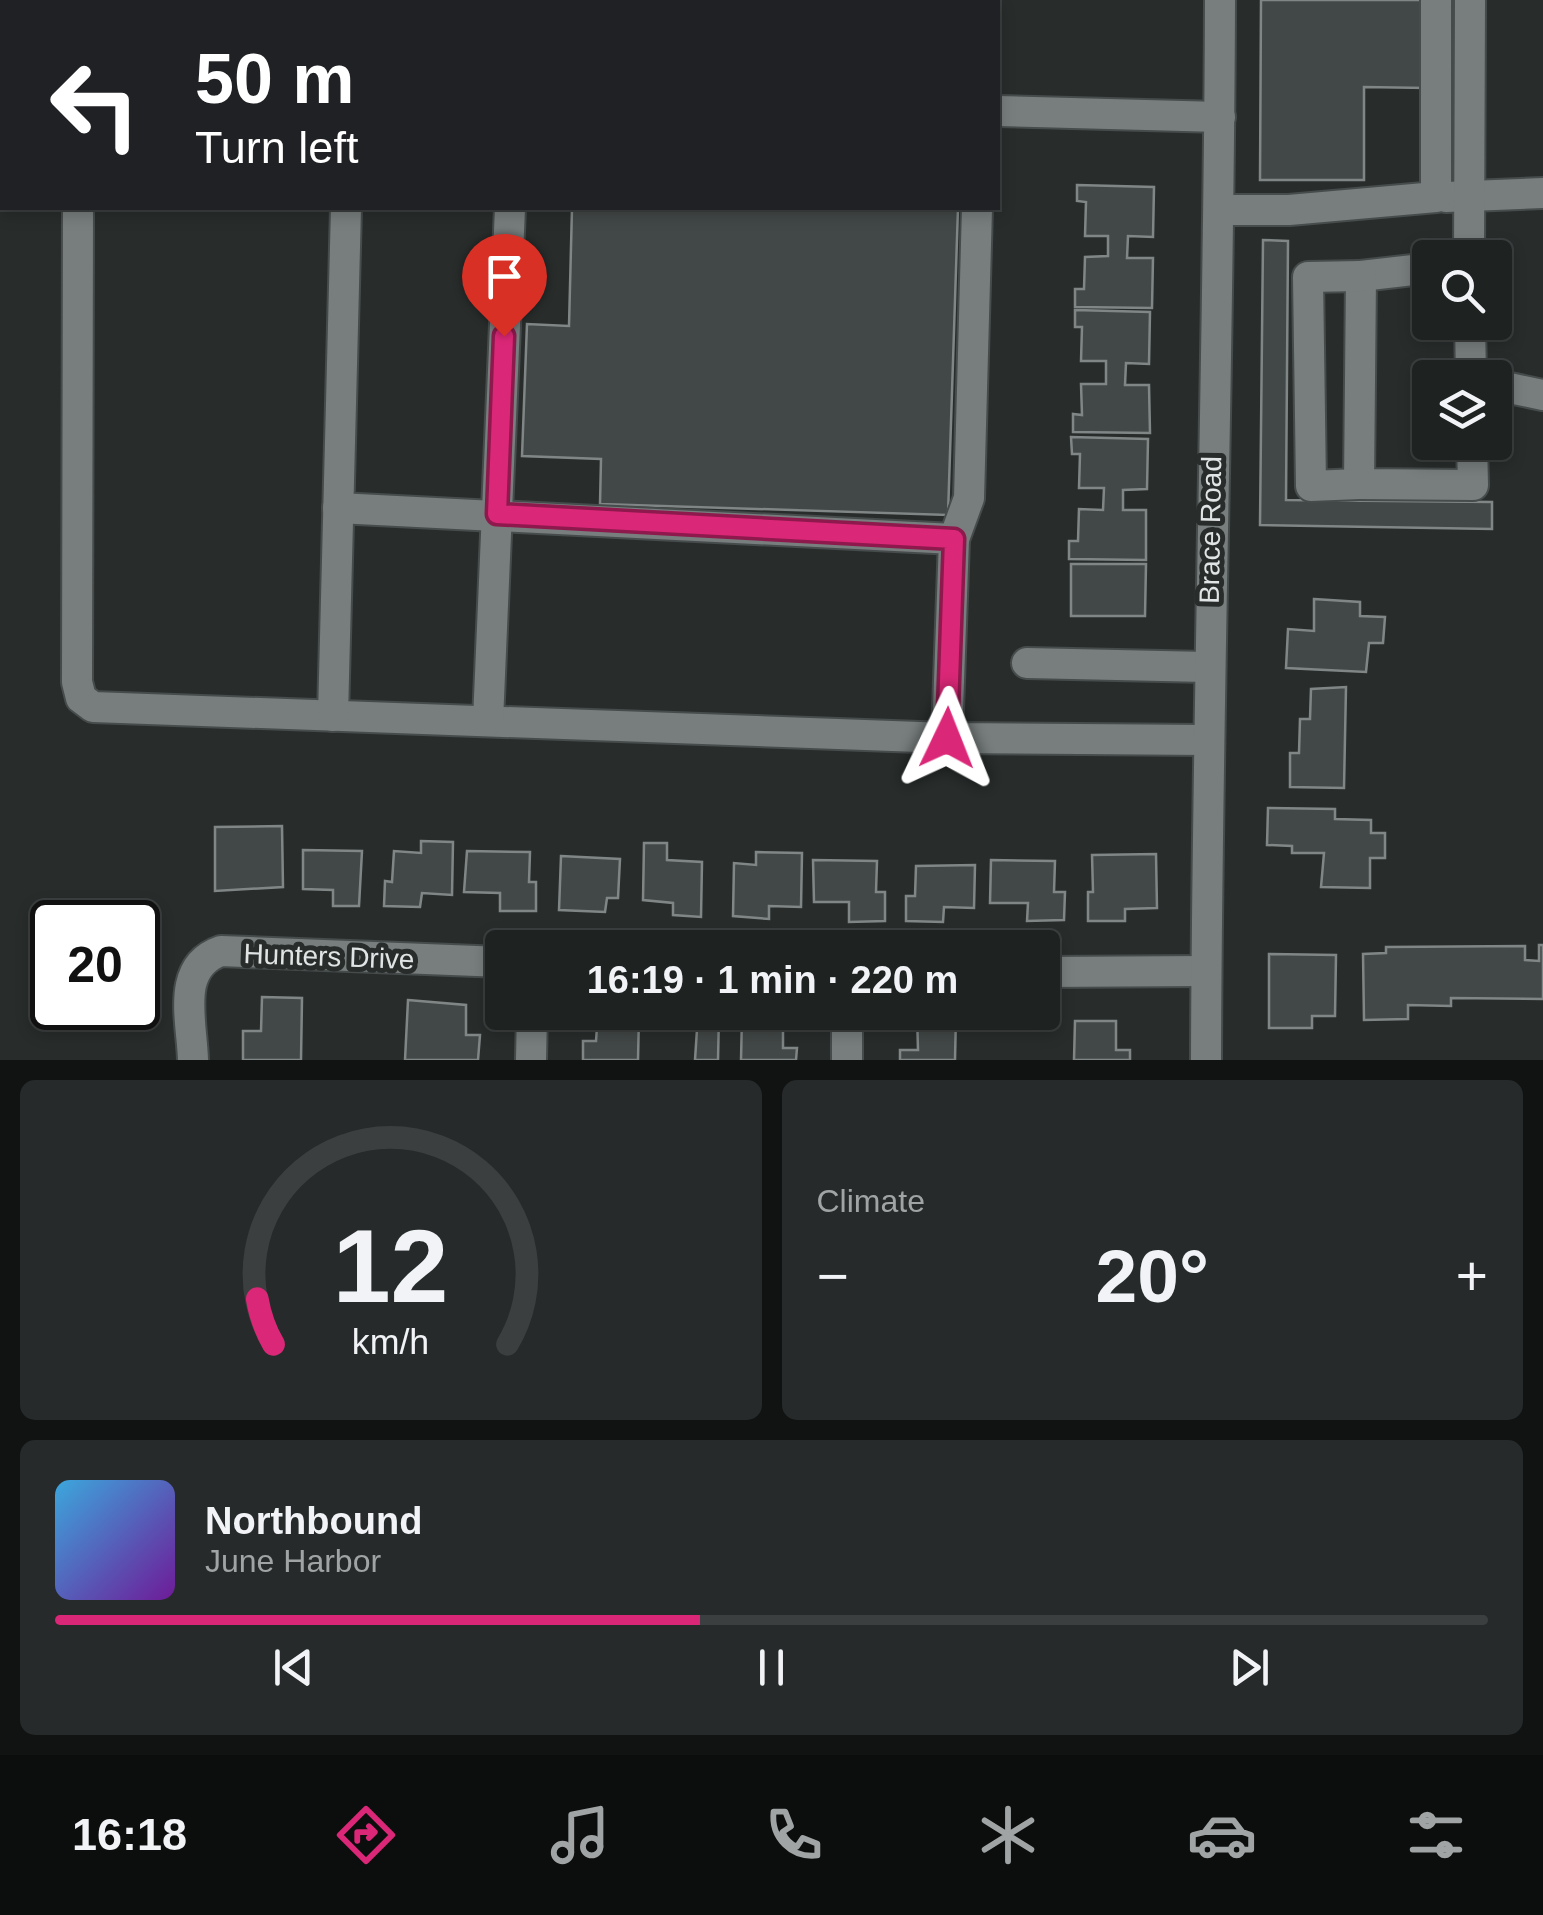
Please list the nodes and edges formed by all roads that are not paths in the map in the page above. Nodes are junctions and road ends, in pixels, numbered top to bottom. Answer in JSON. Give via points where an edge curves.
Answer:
{"nodes":[{"id":1,"x":1220,"y":0,"type":"edge"},
{"id":2,"x":1436,"y":0,"type":"edge"},
{"id":3,"x":1470,"y":0,"type":"edge"},
{"id":4,"x":1000,"y":111,"type":"edge"},
{"id":5,"x":1220,"y":117,"type":"junction"},
{"id":6,"x":1543,"y":192,"type":"edge"},
{"id":7,"x":1452,"y":196,"type":"junction"},
{"id":8,"x":78,"y":210,"type":"edge"},
{"id":9,"x":346,"y":210,"type":"edge"},
{"id":10,"x":510,"y":210,"type":"edge"},
{"id":11,"x":976,"y":210,"type":"edge"},
{"id":12,"x":1220,"y":210,"type":"junction"},
{"id":13,"x":1543,"y":219,"type":"edge"},
{"id":14,"x":1464,"y":240,"type":"edge"},
{"id":15,"x":1412,"y":270,"type":"edge"},
{"id":16,"x":1361,"y":276,"type":"junction"},
{"id":17,"x":1512,"y":389,"type":"edge"},
{"id":18,"x":1543,"y":395,"type":"edge"},
{"id":19,"x":1472,"y":460,"type":"edge"},
{"id":20,"x":1359,"y":484,"type":"junction"},
{"id":21,"x":338,"y":508,"type":"junction"},
{"id":22,"x":497,"y":514,"type":"junction"},
{"id":23,"x":954,"y":539,"type":"junction"},
{"id":24,"x":1028,"y":663,"type":"dead end"},
{"id":25,"x":1207,"y":668,"type":"junction"},
{"id":26,"x":333,"y":716,"type":"junction"},
{"id":27,"x":488,"y":721,"type":"junction"},
{"id":28,"x":947,"y":738,"type":"junction"},
{"id":29,"x":1207,"y":740,"type":"junction"},
{"id":30,"x":485,"y":961,"type":"edge"},
{"id":31,"x":1206,"y":971,"type":"junction"},
{"id":32,"x":1060,"y":972,"type":"edge"},
{"id":33,"x":532,"y":1030,"type":"edge"},
{"id":34,"x":848,"y":1030,"type":"edge"},
{"id":35,"x":192,"y":1060,"type":"edge"},
{"id":36,"x":531,"y":1060,"type":"edge"},
{"id":37,"x":848,"y":1060,"type":"edge"},
{"id":38,"x":1206,"y":1060,"type":"edge"}],
"edges":[{"from":1,"to":5,"type":"street","name":"Brace Road"},
{"from":2,"to":7,"type":"street"},
{"from":3,"to":7,"type":"street"},
{"from":4,"to":5,"type":"street"},
{"from":5,"to":12,"type":"street","name":"Brace Road"},
{"from":6,"to":7,"type":"street"},
{"from":6,"to":13,"type":"street"},
{"from":7,"to":12,"type":"street"},
{"from":7,"to":14,"type":"street"},
{"from":8,"to":26,"type":"street","via":[[80,698],[107,710]]},
{"from":9,"to":21,"type":"street"},
{"from":10,"to":22,"type":"street"},
{"from":11,"to":23,"type":"street","via":[[968,498]]},
{"from":12,"to":25,"type":"street","name":"Brace Road"},
{"from":15,"to":16,"type":"street"},
{"from":16,"to":20,"type":"street"},
{"from":16,"to":20,"type":"street","via":[[1308,277],[1310,486]]},
{"from":17,"to":18,"type":"street"},
{"from":19,"to":20,"type":"street","via":[[1473,485]]},
{"from":21,"to":22,"type":"street"},
{"from":21,"to":26,"type":"street"},
{"from":22,"to":23,"type":"street"},
{"from":22,"to":27,"type":"street"},
{"from":23,"to":28,"type":"street"},
{"from":24,"to":25,"type":"street"},
{"from":25,"to":29,"type":"street","name":"Brace Road"},
{"from":26,"to":27,"type":"street"},
{"from":27,"to":28,"type":"street"},
{"from":28,"to":29,"type":"street"},
{"from":29,"to":31,"type":"street","name":"Brace Road"},
{"from":30,"to":35,"type":"street","name":"Hunters Drive","via":[[220,951],[202,957],[192,973]]},
{"from":31,"to":32,"type":"street"},
{"from":31,"to":38,"type":"street","name":"Brace Road"},
{"from":33,"to":36,"type":"street"},
{"from":34,"to":37,"type":"street"}]}
